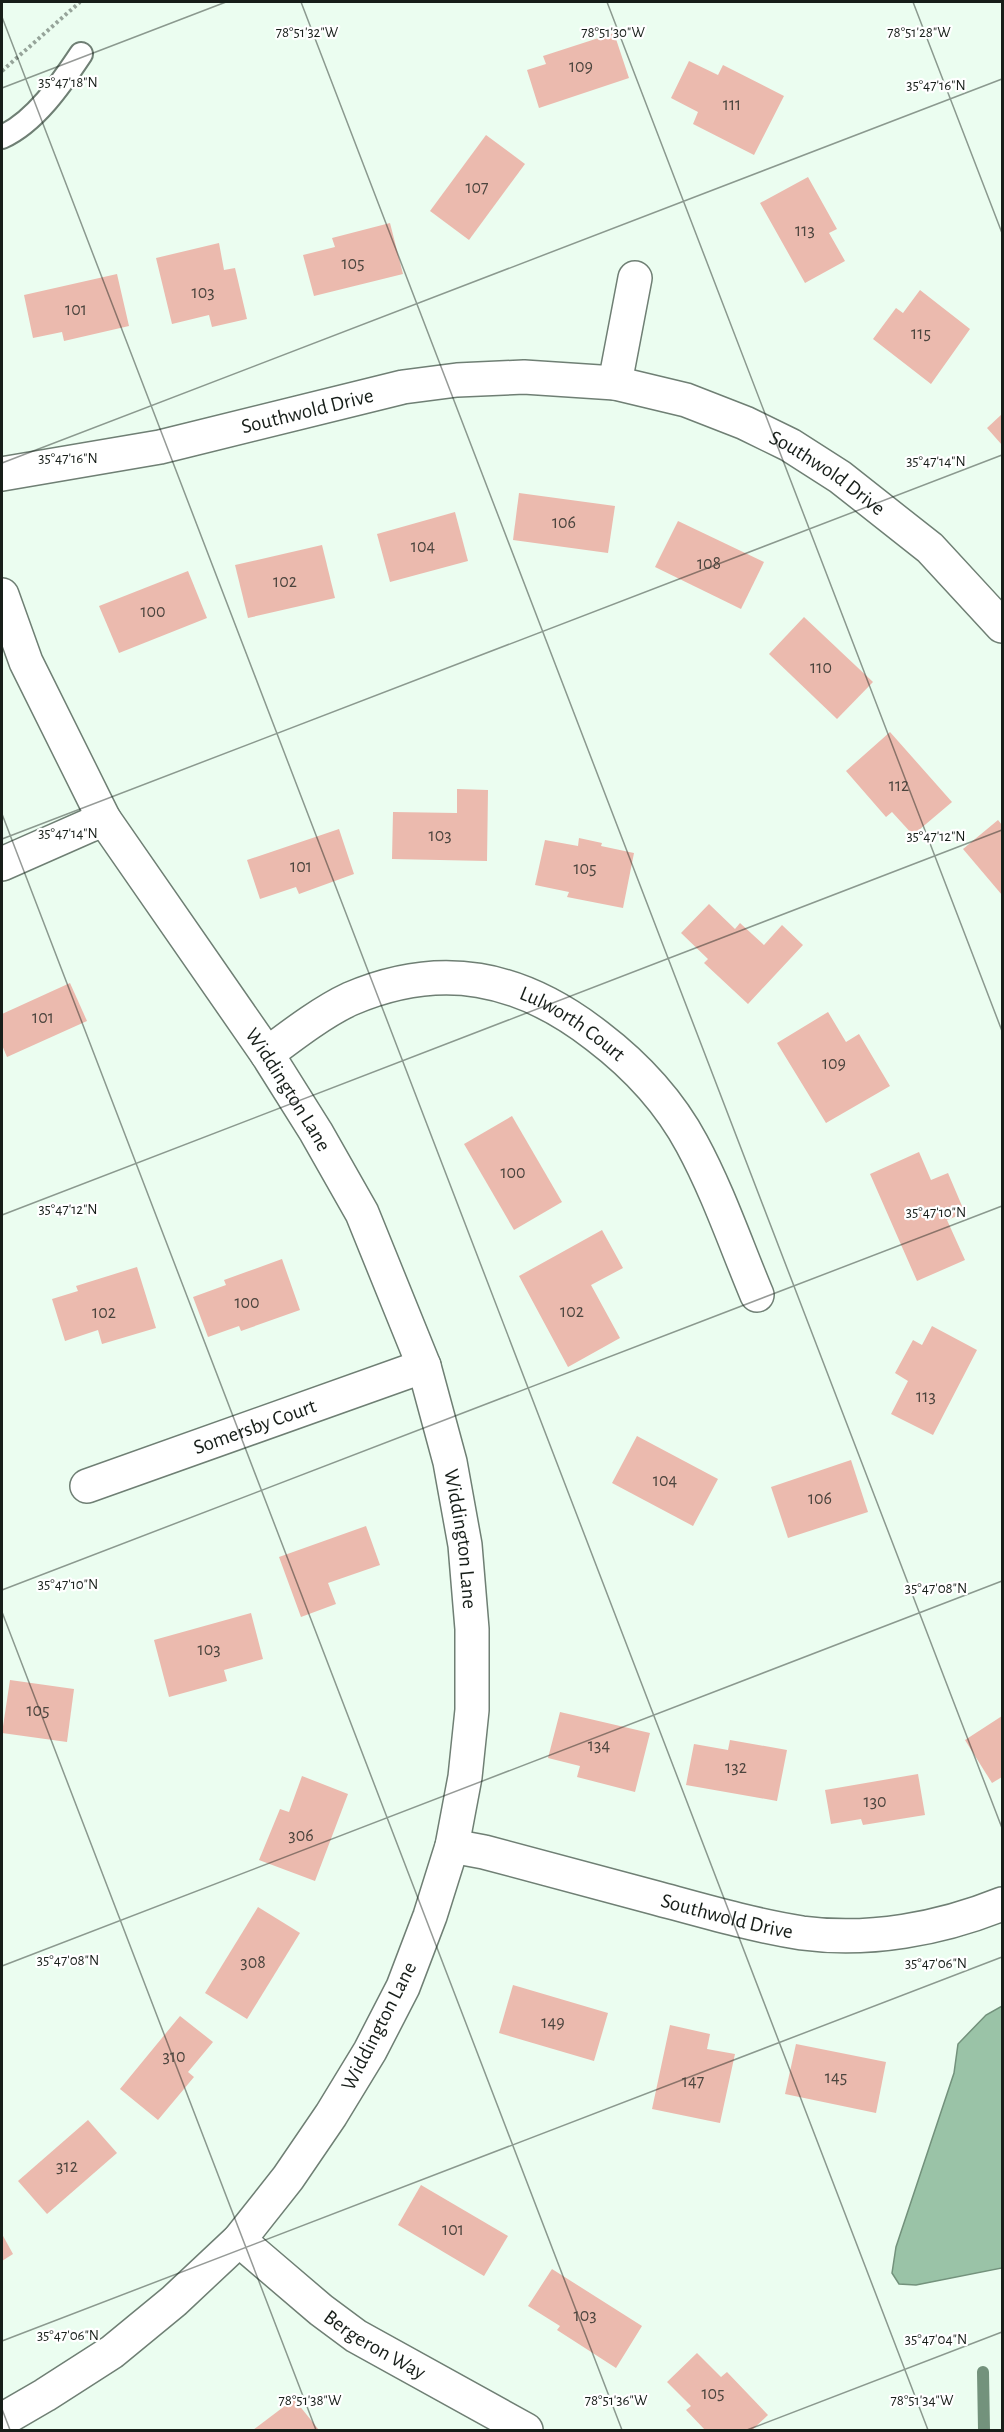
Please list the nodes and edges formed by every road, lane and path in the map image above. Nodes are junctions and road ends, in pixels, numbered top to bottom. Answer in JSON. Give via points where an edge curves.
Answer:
{"nodes":[{"id":1,"x":80,"y":2,"type":"edge"},
{"id":2,"x":81,"y":54,"type":"dead end"},
{"id":3,"x":2,"y":71,"type":"edge"},
{"id":4,"x":2,"y":136,"type":"edge"},
{"id":5,"x":635,"y":278,"type":"dead end"},
{"id":6,"x":615,"y":383,"type":"junction"},
{"id":7,"x":2,"y":474,"type":"edge"},
{"id":8,"x":2,"y":595,"type":"edge"},
{"id":9,"x":1002,"y":626,"type":"edge"},
{"id":10,"x":104,"y":819,"type":"junction"},
{"id":11,"x":2,"y":864,"type":"edge"},
{"id":12,"x":267,"y":1054,"type":"junction"},
{"id":13,"x":757,"y":1295,"type":"dead end"},
{"id":14,"x":424,"y":1366,"type":"junction"},
{"id":15,"x":87,"y":1486,"type":"dead end"},
{"id":16,"x":452,"y":1846,"type":"junction"},
{"id":17,"x":1002,"y":1904,"type":"edge"},
{"id":18,"x":239,"y":2240,"type":"junction"},
{"id":19,"x":2,"y":2420,"type":"edge"},
{"id":20,"x":526,"y":2430,"type":"edge"}],
"edges":[{"from":1,"to":3,"type":"path"},
{"from":2,"to":4,"type":"lane","via":[[53,95],[13,132]]},
{"from":5,"to":6,"type":"street"},
{"from":6,"to":7,"type":"street","name":"Southwold Drive","via":[[524,377],[403,387],[160,447]]},
{"from":6,"to":9,"type":"street","name":"Southwold Drive","via":[[686,400],[745,423],[840,477],[930,548]]},
{"from":8,"to":10,"type":"street","name":"Widdington Lane","via":[[26,662]]},
{"from":10,"to":11,"type":"street"},
{"from":10,"to":12,"type":"street","name":"Widdington Lane"},
{"from":12,"to":13,"type":"street","name":"Lulworth Court","via":[[349,1000],[399,983],[437,978],[477,979],[550,1003],[616,1051],[650,1084],[675,1117],[711,1185]]},
{"from":12,"to":14,"type":"street","name":"Widdington Lane","via":[[362,1213]]},
{"from":14,"to":15,"type":"street","name":"Somersby Court"},
{"from":14,"to":16,"type":"street","name":"Widdington Lane","via":[[450,1462],[465,1545],[472,1629],[472,1710]]},
{"from":16,"to":17,"type":"street","name":"Southwold Drive","via":[[748,1923],[804,1933],[858,1935],[919,1929]]},
{"from":16,"to":18,"type":"street","name":"Widdington Lane","via":[[403,1987],[370,2051],[288,2178]]},
{"from":18,"to":19,"type":"street","name":"Widdington Lane","via":[[112,2352]]},
{"from":18,"to":20,"type":"street","name":"Bergeron Way","via":[[356,2336]]}]}
